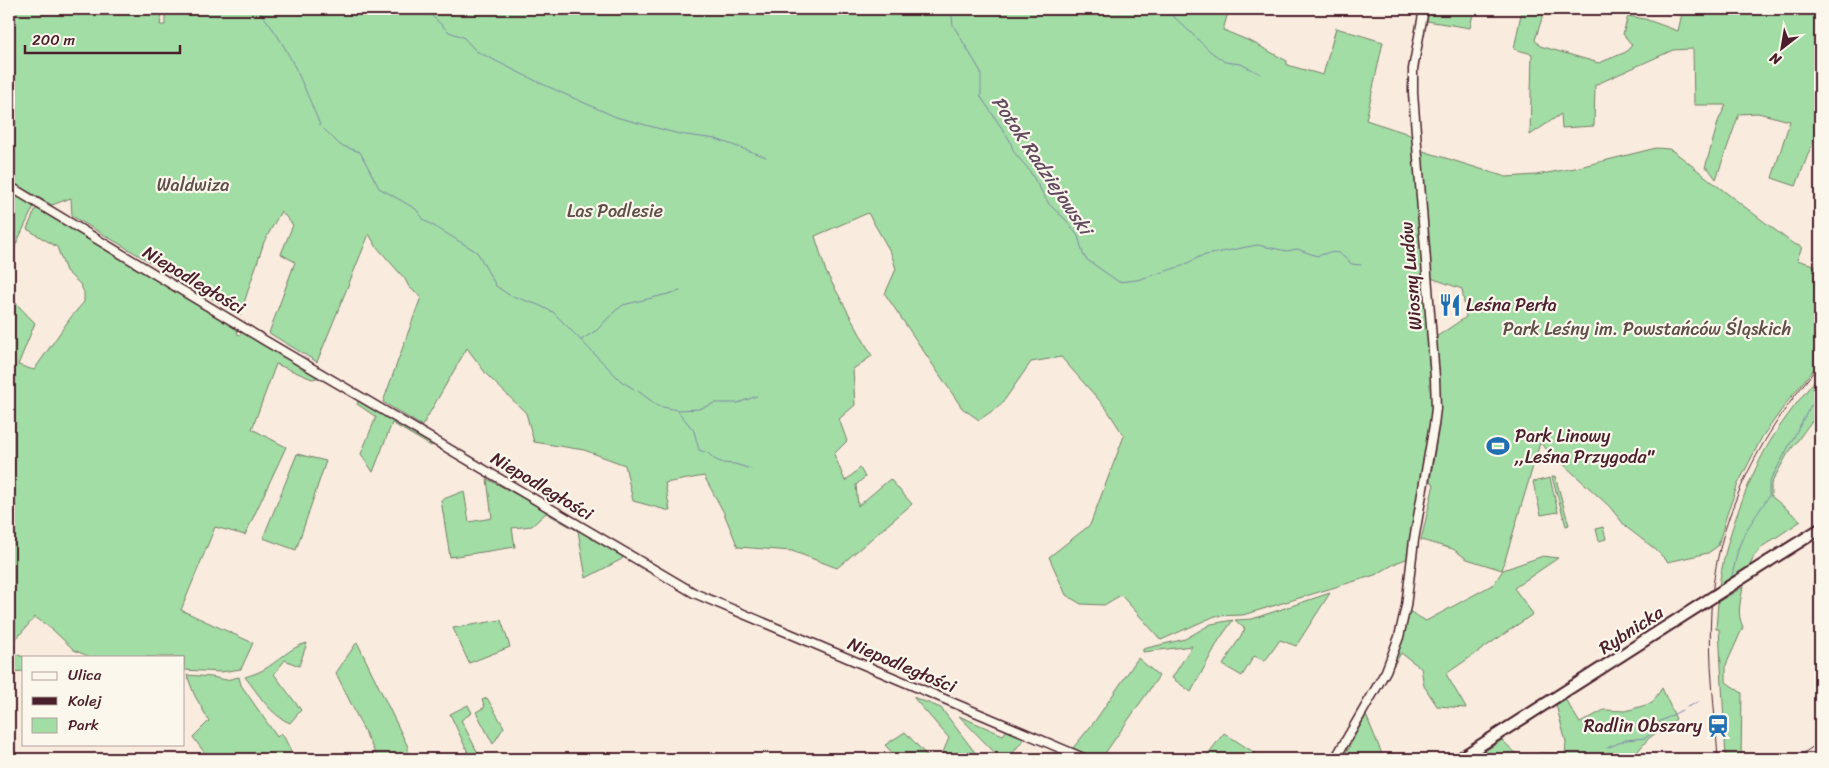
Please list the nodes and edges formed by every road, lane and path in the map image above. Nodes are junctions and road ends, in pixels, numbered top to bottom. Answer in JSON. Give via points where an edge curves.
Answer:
{"nodes":[{"id":1,"x":1424,"y":9,"type":"edge"},
{"id":2,"x":9,"y":186,"type":"edge"},
{"id":3,"x":1820,"y":529,"type":"edge"},
{"id":4,"x":1086,"y":759,"type":"edge"},
{"id":5,"x":1335,"y":759,"type":"edge"},
{"id":6,"x":1459,"y":759,"type":"edge"}],
"edges":[{"from":1,"to":5,"type":"street","name":"Wiosny Ludów","via":[[1414,68],[1413,98],[1436,408],[1404,618],[1395,649],[1378,685]]},
{"from":2,"to":4,"type":"street","name":"Niepodległości","via":[[694,593]]},
{"from":3,"to":6,"type":"main road","name":"Rybnicka","bridge":true}]}
